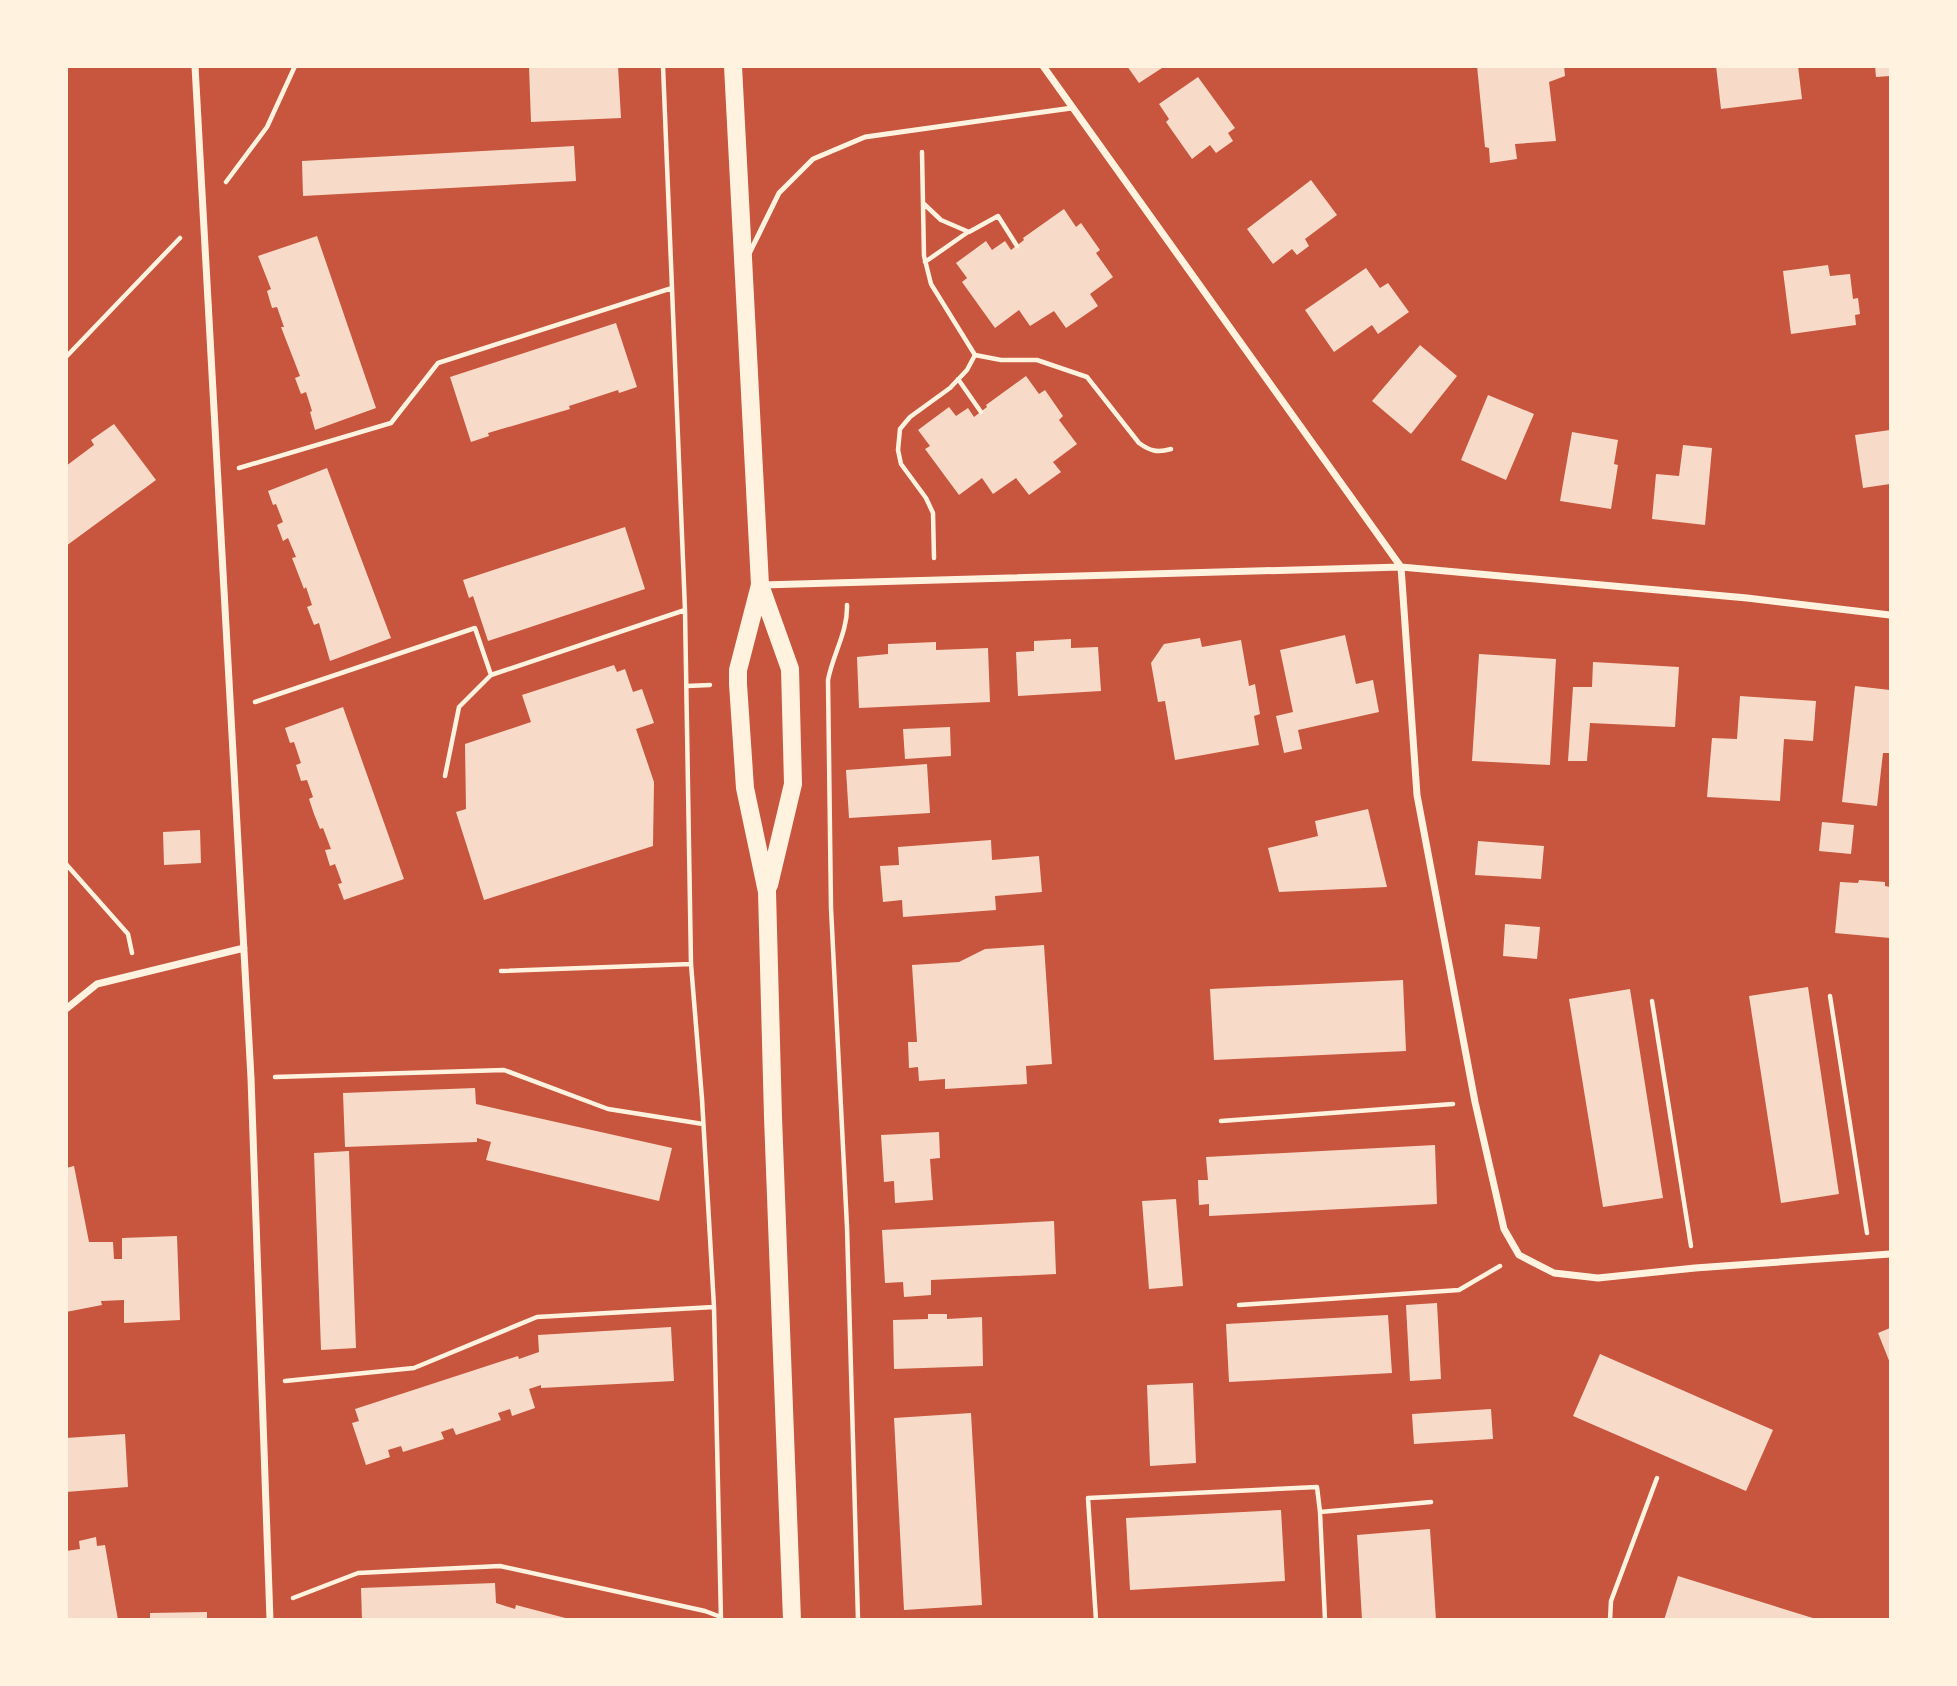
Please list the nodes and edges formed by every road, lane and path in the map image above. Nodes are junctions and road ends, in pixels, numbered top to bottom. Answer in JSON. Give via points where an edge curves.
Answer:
{"nodes":[{"id":1,"x":195,"y":66,"type":"edge"},
{"id":2,"x":295,"y":66,"type":"edge"},
{"id":3,"x":663,"y":66,"type":"edge"},
{"id":4,"x":733,"y":66,"type":"edge"},
{"id":5,"x":1043,"y":66,"type":"edge"},
{"id":6,"x":1072,"y":108,"type":"junction"},
{"id":7,"x":922,"y":162,"type":"dead end"},
{"id":8,"x":922,"y":203,"type":"junction"},
{"id":9,"x":202,"y":214,"type":"junction"},
{"id":10,"x":969,"y":232,"type":"junction"},
{"id":11,"x":1017,"y":246,"type":"dead end"},
{"id":12,"x":925,"y":262,"type":"junction"},
{"id":13,"x":743,"y":266,"type":"junction"},
{"id":14,"x":673,"y":288,"type":"junction"},
{"id":15,"x":975,"y":355,"type":"junction"},
{"id":16,"x":66,"y":357,"type":"edge"},
{"id":17,"x":958,"y":379,"type":"junction"},
{"id":18,"x":981,"y":412,"type":"dead end"},
{"id":19,"x":1171,"y":449,"type":"dead end"},
{"id":20,"x":218,"y":474,"type":"junction"},
{"id":21,"x":935,"y":539,"type":"dead end"},
{"id":22,"x":1401,"y":568,"type":"junction"},
{"id":23,"x":760,"y":585,"type":"junction"},
{"id":24,"x":685,"y":610,"type":"junction"},
{"id":25,"x":1891,"y":615,"type":"edge"},
{"id":26,"x":848,"y":617,"type":"dead end"},
{"id":27,"x":491,"y":675,"type":"junction"},
{"id":28,"x":718,"y":685,"type":"dead end"},
{"id":29,"x":687,"y":686,"type":"junction"},
{"id":30,"x":230,"y":710,"type":"junction"},
{"id":31,"x":444,"y":776,"type":"dead end"},
{"id":32,"x":66,"y":864,"type":"edge"},
{"id":33,"x":767,"y":892,"type":"junction"},
{"id":34,"x":244,"y":948,"type":"junction"},
{"id":35,"x":691,"y":964,"type":"junction"},
{"id":36,"x":501,"y":971,"type":"dead end"},
{"id":37,"x":136,"y":974,"type":"junction"},
{"id":38,"x":1830,"y":996,"type":"dead end"},
{"id":39,"x":1651,"y":1001,"type":"dead end"},
{"id":40,"x":66,"y":1009,"type":"edge"},
{"id":41,"x":251,"y":1078,"type":"junction"},
{"id":42,"x":1475,"y":1102,"type":"junction"},
{"id":43,"x":1221,"y":1121,"type":"dead end"},
{"id":44,"x":703,"y":1124,"type":"junction"},
{"id":45,"x":1891,"y":1254,"type":"edge"},
{"id":46,"x":1519,"y":1255,"type":"junction"},
{"id":47,"x":1871,"y":1255,"type":"junction"},
{"id":48,"x":1695,"y":1268,"type":"junction"},
{"id":49,"x":1239,"y":1305,"type":"dead end"},
{"id":50,"x":714,"y":1307,"type":"junction"},
{"id":51,"x":262,"y":1383,"type":"junction"},
{"id":52,"x":1657,"y":1478,"type":"dead end"},
{"id":53,"x":1431,"y":1502,"type":"dead end"},
{"id":54,"x":1320,"y":1512,"type":"junction"},
{"id":55,"x":269,"y":1607,"type":"junction"},
{"id":56,"x":721,"y":1618,"type":"edge"},
{"id":57,"x":270,"y":1619,"type":"edge"},
{"id":58,"x":792,"y":1619,"type":"edge"},
{"id":59,"x":858,"y":1619,"type":"edge"},
{"id":60,"x":1096,"y":1619,"type":"edge"},
{"id":61,"x":1325,"y":1619,"type":"edge"},
{"id":62,"x":1610,"y":1619,"type":"edge"}],
"edges":[{"from":1,"to":9,"type":"street"},
{"from":2,"to":9,"type":"path","via":[[267,127]]},
{"from":3,"to":14,"type":"path"},
{"from":4,"to":13,"type":"main road"},
{"from":5,"to":6,"type":"street"},
{"from":6,"to":13,"type":"lane","via":[[865,137],[813,159],[779,193]]},
{"from":6,"to":22,"type":"street"},
{"from":7,"to":8,"type":"path"},
{"from":8,"to":10,"type":"path","via":[[941,220]]},
{"from":8,"to":12,"type":"path"},
{"from":9,"to":16,"type":"path"},
{"from":9,"to":20,"type":"street"},
{"from":10,"to":11,"type":"path","via":[[998,216]]},
{"from":10,"to":12,"type":"path"},
{"from":12,"to":15,"type":"path","via":[[931,284]]},
{"from":13,"to":23,"type":"main road"},
{"from":14,"to":20,"type":"path","via":[[438,363],[391,423]]},
{"from":14,"to":24,"type":"path"},
{"from":15,"to":17,"type":"path"},
{"from":15,"to":19,"type":"path","via":[[1037,360],[1087,377],[1139,443],[1149,451]]},
{"from":17,"to":18,"type":"path"},
{"from":17,"to":21,"type":"path","via":[[909,416],[900,429],[901,464],[933,513]]},
{"from":20,"to":30,"type":"street"},
{"from":22,"to":23,"type":"street"},
{"from":22,"to":25,"type":"street"},
{"from":22,"to":42,"type":"street","via":[[1417,794]]},
{"from":23,"to":33,"type":"main road","via":[[738,684],[745,788]]},
{"from":23,"to":33,"type":"main road","via":[[791,682],[793,784]]},
{"from":24,"to":27,"type":"path"},
{"from":24,"to":29,"type":"path"},
{"from":26,"to":59,"type":"path","via":[[828,680],[831,908],[847,1227]]},
{"from":27,"to":30,"type":"path","via":[[475,628]]},
{"from":27,"to":31,"type":"path","via":[[459,707]]},
{"from":28,"to":29,"type":"path"},
{"from":29,"to":35,"type":"path"},
{"from":30,"to":34,"type":"street"},
{"from":32,"to":37,"type":"path","via":[[128,934]]},
{"from":33,"to":58,"type":"main road"},
{"from":34,"to":37,"type":"street"},
{"from":34,"to":41,"type":"street"},
{"from":35,"to":36,"type":"path"},
{"from":35,"to":44,"type":"path"},
{"from":37,"to":40,"type":"street","via":[[97,984]]},
{"from":38,"to":47,"type":"path"},
{"from":39,"to":48,"type":"path"},
{"from":41,"to":44,"type":"path","via":[[504,1070],[608,1109]]},
{"from":41,"to":51,"type":"street"},
{"from":42,"to":43,"type":"path"},
{"from":42,"to":46,"type":"street","via":[[1504,1228]]},
{"from":44,"to":50,"type":"path"},
{"from":45,"to":47,"type":"street"},
{"from":46,"to":48,"type":"street","via":[[1553,1273],[1598,1278]]},
{"from":46,"to":49,"type":"path","via":[[1459,1290]]},
{"from":47,"to":48,"type":"street"},
{"from":50,"to":51,"type":"path","via":[[537,1317],[414,1368]]},
{"from":50,"to":56,"type":"path"},
{"from":51,"to":55,"type":"street"},
{"from":52,"to":62,"type":"path","via":[[1611,1601]]},
{"from":53,"to":54,"type":"path"},
{"from":54,"to":60,"type":"path","via":[[1317,1487],[1088,1498]]},
{"from":54,"to":61,"type":"path"},
{"from":55,"to":56,"type":"path","via":[[358,1573],[500,1566]]},
{"from":55,"to":57,"type":"street"}]}
